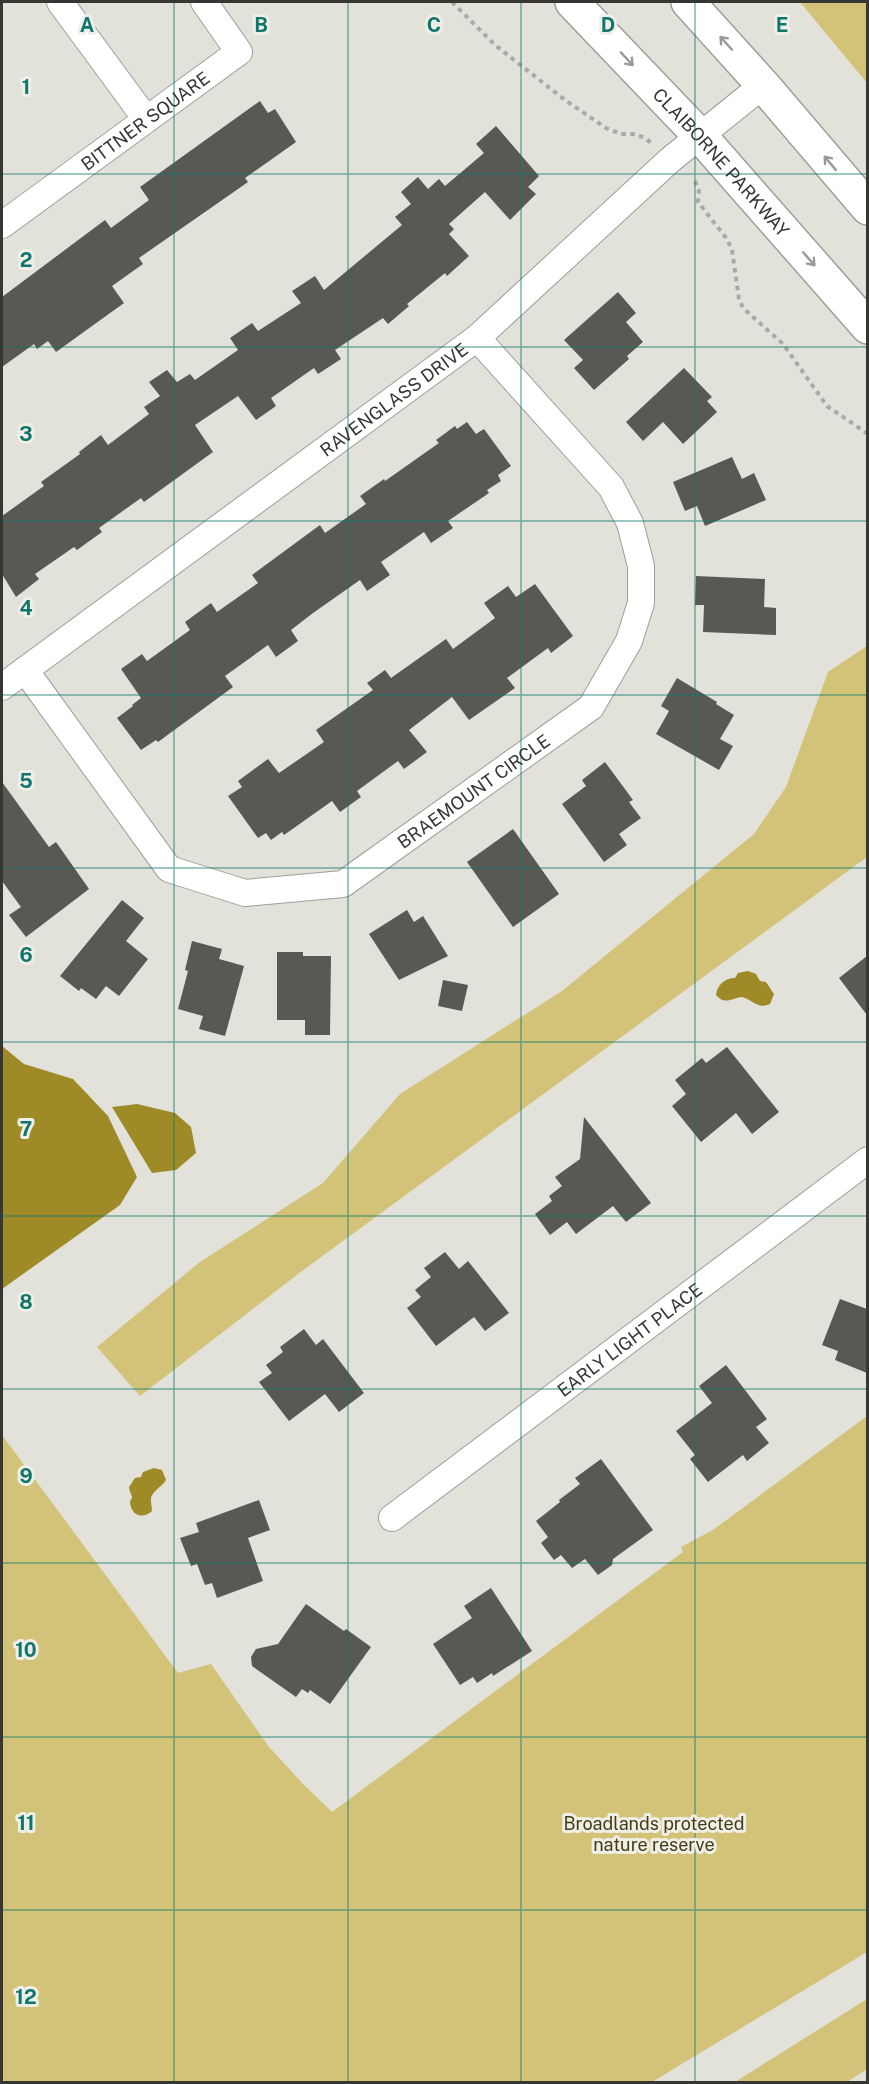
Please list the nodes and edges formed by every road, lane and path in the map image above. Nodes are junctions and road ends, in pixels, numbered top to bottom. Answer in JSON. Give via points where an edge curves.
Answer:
{"nodes":[{"id":1,"x":60,"y":2,"type":"edge"},
{"id":2,"x":204,"y":2,"type":"edge"},
{"id":3,"x":452,"y":2,"type":"edge"},
{"id":4,"x":572,"y":2,"type":"edge"},
{"id":5,"x":688,"y":2,"type":"edge"},
{"id":6,"x":763,"y":85,"type":"junction"},
{"id":7,"x":146,"y":119,"type":"junction"},
{"id":8,"x":701,"y":137,"type":"junction"},
{"id":9,"x":670,"y":160,"type":"junction"},
{"id":10,"x":867,"y":208,"type":"edge"},
{"id":11,"x":2,"y":225,"type":"edge"},
{"id":12,"x":867,"y":327,"type":"edge"},
{"id":13,"x":477,"y":338,"type":"junction"},
{"id":14,"x":867,"y":435,"type":"edge"},
{"id":15,"x":25,"y":670,"type":"junction"},
{"id":16,"x":2,"y":687,"type":"edge"},
{"id":17,"x":867,"y":1160,"type":"edge"},
{"id":18,"x":392,"y":1518,"type":"dead end"}],
"edges":[{"from":1,"to":7,"type":"street"},
{"from":2,"to":7,"type":"street","name":"BITTNER SQUARE","via":[[240,52]]},
{"from":3,"to":9,"type":"path","via":[[495,45],[565,100],[606,128],[645,138]]},
{"from":4,"to":8,"type":"main road","name":"CLAIBORNE PARKWAY","one_way":true},
{"from":6,"to":5,"type":"main road","one_way":true},
{"from":6,"to":8,"type":"street","name":"RAVENGLASS DRIVE"},
{"from":10,"to":6,"type":"main road","one_way":true},
{"from":7,"to":11,"type":"street","name":"BITTNER SQUARE"},
{"from":8,"to":9,"type":"street","name":"RAVENGLASS DRIVE"},
{"from":8,"to":12,"type":"main road","name":"CLAIBORNE PARKWAY","one_way":true},
{"from":9,"to":13,"type":"street","name":"RAVENGLASS DRIVE"},
{"from":9,"to":14,"type":"path","via":[[696,181],[698,202],[727,238],[743,308],[783,344],[826,406]]},
{"from":13,"to":15,"type":"street","name":"RAVENGLASS DRIVE"},
{"from":13,"to":15,"type":"street","name":"BRAEMOUNT CIRCLE","via":[[611,488],[630,524],[641,566],[641,603],[629,641],[591,707],[343,884],[245,893],[169,869]]},
{"from":15,"to":16,"type":"street","name":"RAVENGLASS DRIVE"},
{"from":17,"to":18,"type":"street","name":"EARLY LIGHT PLACE"}]}
